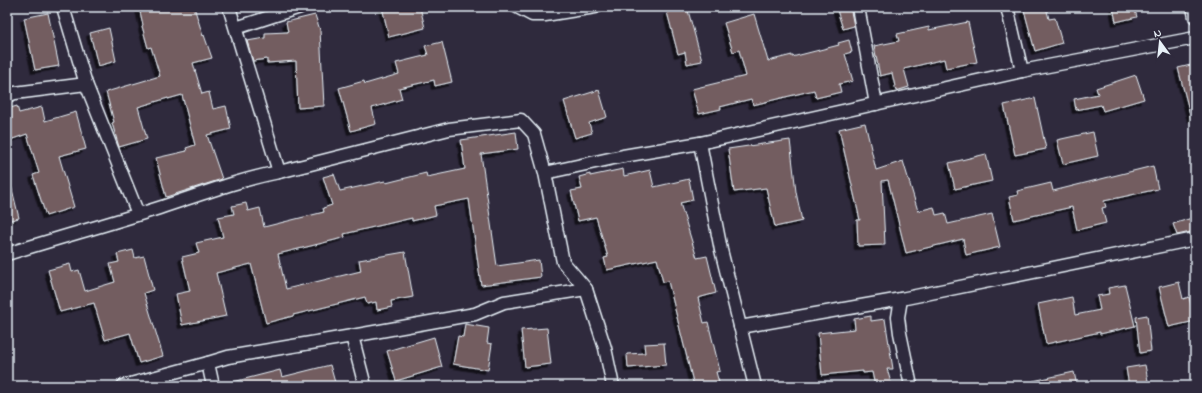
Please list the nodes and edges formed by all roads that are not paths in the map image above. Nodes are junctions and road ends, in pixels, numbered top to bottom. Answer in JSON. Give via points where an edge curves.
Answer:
{"nodes":[{"id":1,"x":63,"y":7,"type":"edge"},
{"id":2,"x":229,"y":7,"type":"edge"},
{"id":3,"x":300,"y":7,"type":"edge"},
{"id":4,"x":517,"y":7,"type":"edge"},
{"id":5,"x":595,"y":7,"type":"edge"},
{"id":6,"x":858,"y":7,"type":"edge"},
{"id":7,"x":1007,"y":7,"type":"edge"},
{"id":8,"x":1193,"y":7,"type":"edge"},
{"id":9,"x":1195,"y":17,"type":"edge"},
{"id":10,"x":236,"y":28,"type":"junction"},
{"id":11,"x":1195,"y":38,"type":"edge"},
{"id":12,"x":1022,"y":71,"type":"junction"},
{"id":13,"x":86,"y":84,"type":"junction"},
{"id":14,"x":7,"y":96,"type":"edge"},
{"id":15,"x":876,"y":104,"type":"junction"},
{"id":16,"x":700,"y":143,"type":"junction"},
{"id":17,"x":279,"y":172,"type":"junction"},
{"id":18,"x":545,"y":173,"type":"junction"},
{"id":19,"x":138,"y":214,"type":"junction"},
{"id":20,"x":1195,"y":239,"type":"edge"},
{"id":21,"x":7,"y":254,"type":"edge"},
{"id":22,"x":586,"y":289,"type":"junction"},
{"id":23,"x":901,"y":299,"type":"junction"},
{"id":24,"x":740,"y":327,"type":"junction"},
{"id":25,"x":352,"y":336,"type":"junction"},
{"id":26,"x":208,"y":363,"type":"junction"},
{"id":27,"x":123,"y":386,"type":"edge"},
{"id":28,"x":213,"y":386,"type":"edge"},
{"id":29,"x":365,"y":386,"type":"edge"},
{"id":30,"x":614,"y":386,"type":"edge"},
{"id":31,"x":755,"y":386,"type":"edge"},
{"id":32,"x":911,"y":386,"type":"edge"}],
"edges":[{"from":1,"to":13,"type":"street"},
{"from":2,"to":10,"type":"street"},
{"from":3,"to":10,"type":"street"},
{"from":4,"to":5,"type":"street","via":[[532,15]]},
{"from":6,"to":15,"type":"street"},
{"from":7,"to":12,"type":"street"},
{"from":8,"to":9,"type":"street"},
{"from":10,"to":17,"type":"street"},
{"from":11,"to":12,"type":"street"},
{"from":12,"to":15,"type":"street"},
{"from":13,"to":14,"type":"street"},
{"from":13,"to":19,"type":"street"},
{"from":15,"to":16,"type":"street"},
{"from":16,"to":18,"type":"street","via":[[622,156]]},
{"from":16,"to":24,"type":"street","via":[[721,250]]},
{"from":17,"to":18,"type":"street","via":[[449,129],[521,120],[534,134]]},
{"from":17,"to":19,"type":"street"},
{"from":18,"to":22,"type":"street","via":[[563,262]]},
{"from":19,"to":21,"type":"street"},
{"from":20,"to":23,"type":"street"},
{"from":22,"to":25,"type":"street","via":[[504,302],[475,314]]},
{"from":22,"to":30,"type":"street"},
{"from":23,"to":24,"type":"street"},
{"from":23,"to":32,"type":"street","via":[[898,317]]},
{"from":24,"to":31,"type":"street"},
{"from":25,"to":26,"type":"street","via":[[228,357]]},
{"from":25,"to":29,"type":"street"},
{"from":26,"to":27,"type":"street"},
{"from":26,"to":28,"type":"street"}]}
